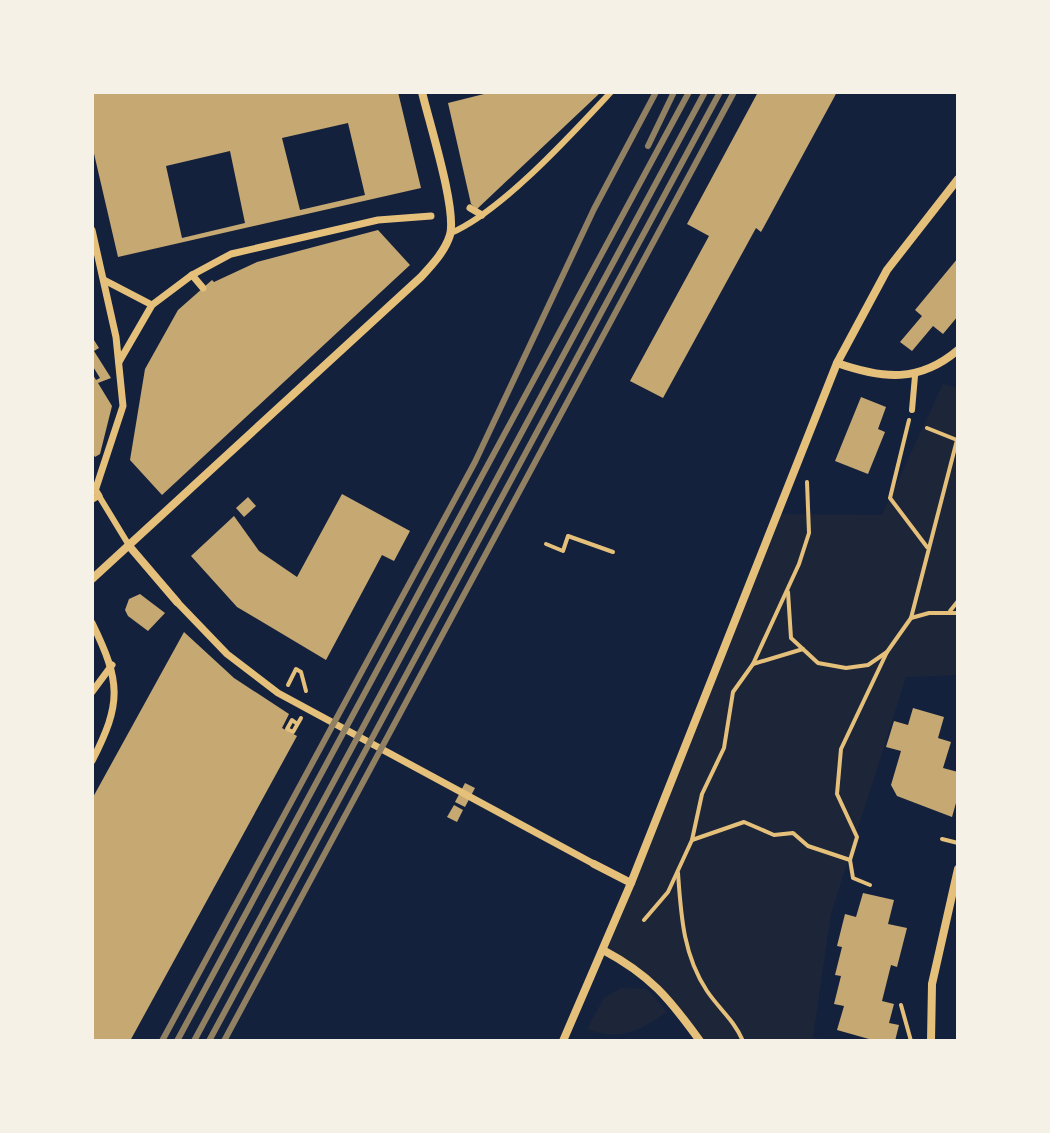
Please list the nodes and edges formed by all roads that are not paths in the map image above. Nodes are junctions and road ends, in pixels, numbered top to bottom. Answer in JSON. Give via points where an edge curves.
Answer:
{"nodes":[{"id":1,"x":432,"y":92,"type":"edge"},
{"id":2,"x":611,"y":92,"type":"edge"},
{"id":3,"x":422,"y":93,"type":"edge"},
{"id":4,"x":958,"y":179,"type":"edge"},
{"id":5,"x":470,"y":208,"type":"dead end"},
{"id":6,"x":482,"y":215,"type":"junction"},
{"id":7,"x":429,"y":216,"type":"dead end"},
{"id":8,"x":92,"y":230,"type":"edge"},
{"id":9,"x":451,"y":233,"type":"junction"},
{"id":10,"x":192,"y":275,"type":"junction"},
{"id":11,"x":104,"y":280,"type":"junction"},
{"id":12,"x":203,"y":288,"type":"dead end"},
{"id":13,"x":152,"y":305,"type":"junction"},
{"id":14,"x":958,"y":350,"type":"edge"},
{"id":15,"x":119,"y":362,"type":"junction"},
{"id":16,"x":837,"y":363,"type":"junction"},
{"id":17,"x":915,"y":376,"type":"junction"},
{"id":18,"x":912,"y":410,"type":"road end"},
{"id":19,"x":94,"y":493,"type":"edge"},
{"id":20,"x":130,"y":547,"type":"junction"},
{"id":21,"x":92,"y":579,"type":"edge"},
{"id":22,"x":177,"y":602,"type":"joint"},
{"id":23,"x":92,"y":623,"type":"edge"},
{"id":24,"x":112,"y":664,"type":"junction"},
{"id":25,"x":92,"y":692,"type":"edge"},
{"id":26,"x":92,"y":761,"type":"edge"},
{"id":27,"x":594,"y":864,"type":"joint"},
{"id":28,"x":958,"y":869,"type":"edge"},
{"id":29,"x":631,"y":883,"type":"junction"},
{"id":30,"x":603,"y":950,"type":"junction"},
{"id":31,"x":563,"y":1041,"type":"edge"},
{"id":32,"x":700,"y":1041,"type":"edge"},
{"id":33,"x":931,"y":1041,"type":"edge"}],
"edges":[{"from":1,"to":3,"type":"lane"},
{"from":2,"to":6,"type":"lane"},
{"from":3,"to":9,"type":"street"},
{"from":4,"to":16,"type":"street","via":[[887,270]]},
{"from":5,"to":6,"type":"street"},
{"from":6,"to":9,"type":"lane"},
{"from":7,"to":10,"type":"street","via":[[378,220],[231,254]]},
{"from":8,"to":11,"type":"street"},
{"from":9,"to":20,"type":"street","via":[[421,277]]},
{"from":10,"to":12,"type":"street"},
{"from":10,"to":13,"type":"street"},
{"from":11,"to":13,"type":"street"},
{"from":11,"to":15,"type":"street"},
{"from":13,"to":15,"type":"street"},
{"from":14,"to":17,"type":"street"},
{"from":15,"to":19,"type":"street","via":[[123,406]]},
{"from":16,"to":17,"type":"street","via":[[885,377]]},
{"from":16,"to":29,"type":"street"},
{"from":17,"to":18,"type":"lane"},
{"from":19,"to":20,"type":"lane"},
{"from":20,"to":21,"type":"street"},
{"from":20,"to":22,"type":"street"},
{"from":22,"to":27,"type":"street","via":[[240,666],[295,703]]},
{"from":23,"to":24,"type":"street"},
{"from":24,"to":25,"type":"street"},
{"from":24,"to":26,"type":"street","via":[[115,693],[108,730]]},
{"from":27,"to":29,"type":"street"},
{"from":28,"to":33,"type":"street","via":[[932,984]]},
{"from":29,"to":30,"type":"street"},
{"from":30,"to":31,"type":"street"},
{"from":30,"to":32,"type":"street","via":[[639,969],[666,994]]}]}
